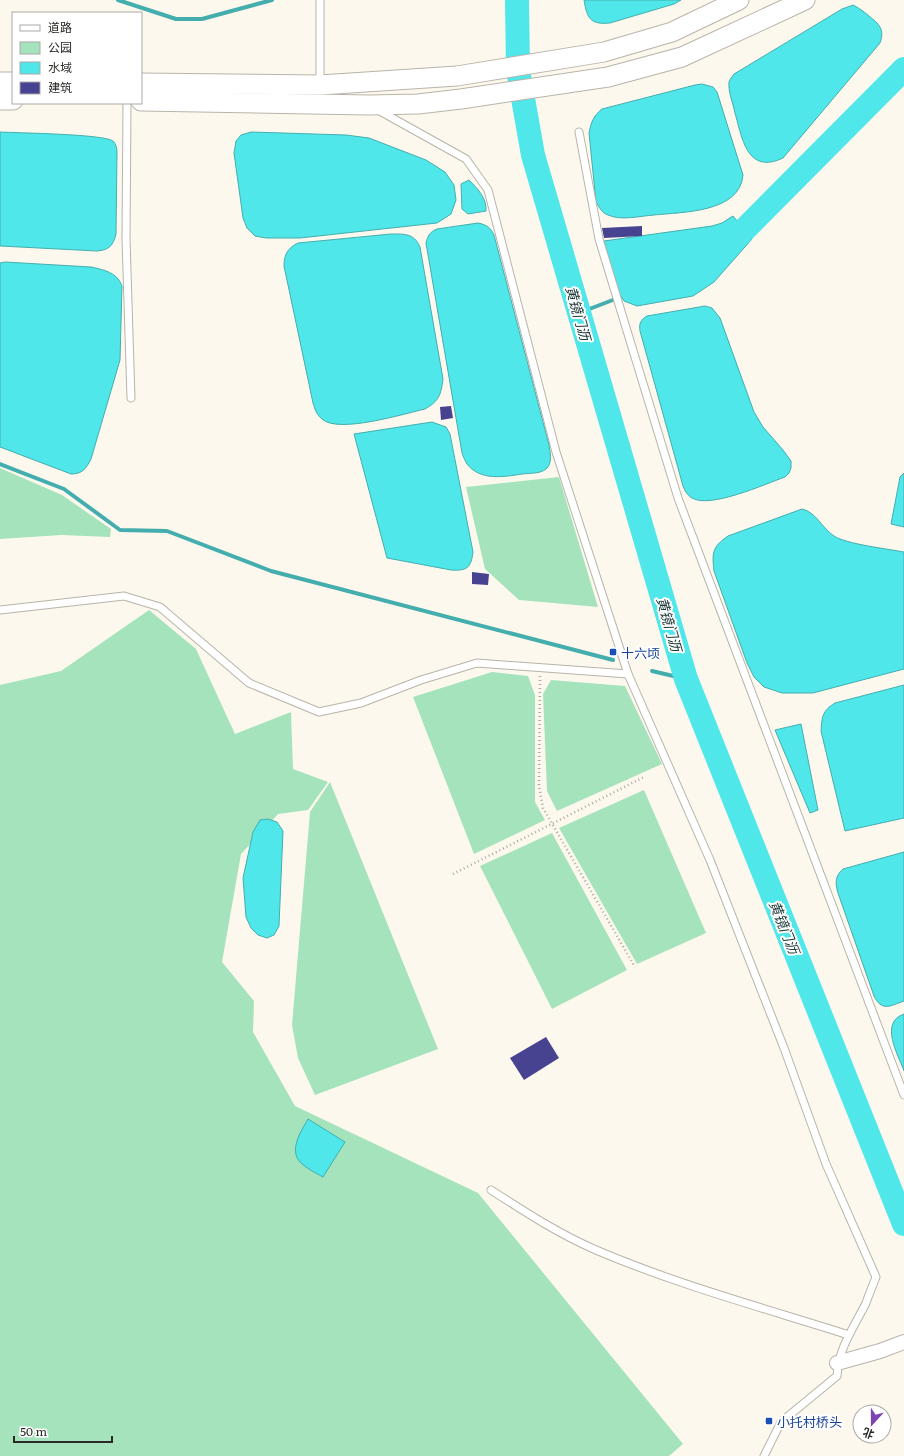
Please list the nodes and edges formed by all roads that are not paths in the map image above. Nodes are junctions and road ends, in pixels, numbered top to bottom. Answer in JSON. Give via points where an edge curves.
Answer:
{"nodes":[{"id":1,"x":320,"y":0,"type":"edge"},
{"id":2,"x":739,"y":0,"type":"edge"},
{"id":3,"x":805,"y":0,"type":"edge"},
{"id":4,"x":0,"y":82,"type":"edge"},
{"id":5,"x":12,"y":82,"type":"edge"},
{"id":6,"x":142,"y":83,"type":"edge"},
{"id":7,"x":320,"y":84,"type":"junction"},
{"id":8,"x":342,"y":93,"type":"junction"},
{"id":9,"x":0,"y":100,"type":"edge"},
{"id":10,"x":12,"y":100,"type":"edge"},
{"id":11,"x":142,"y":101,"type":"edge"},
{"id":12,"x":127,"y":104,"type":"edge"},
{"id":13,"x":369,"y":105,"type":"junction"},
{"id":14,"x":579,"y":132,"type":"dead end"},
{"id":15,"x":131,"y":398,"type":"dead end"},
{"id":16,"x":0,"y":610,"type":"edge"},
{"id":17,"x":628,"y":674,"type":"junction"},
{"id":18,"x":904,"y":1095,"type":"edge"},
{"id":19,"x":491,"y":1190,"type":"dead end"},
{"id":20,"x":849,"y":1335,"type":"junction"},
{"id":21,"x":904,"y":1342,"type":"edge"},
{"id":22,"x":837,"y":1363,"type":"junction"},
{"id":23,"x":764,"y":1456,"type":"edge"}],
"edges":[{"from":1,"to":7,"type":"lane"},
{"from":2,"to":8,"type":"main road","via":[[672,32],[604,52],[457,76],[414,78]]},
{"from":3,"to":13,"type":"main road","via":[[682,58],[608,77],[461,99],[418,104]]},
{"from":4,"to":5,"type":"main road"},
{"from":6,"to":7,"type":"main road"},
{"from":7,"to":8,"type":"main road"},
{"from":8,"to":11,"type":"main road","via":[[262,104]]},
{"from":8,"to":13,"type":"main road"},
{"from":9,"to":10,"type":"main road"},
{"from":12,"to":15,"type":"lane","via":[[126,239]]},
{"from":13,"to":17,"type":"lane","via":[[466,159],[488,190],[556,452]]},
{"from":14,"to":18,"type":"lane","via":[[599,239],[678,498]]},
{"from":16,"to":17,"type":"lane","via":[[124,596],[160,607],[249,683],[319,712],[360,703],[477,663]]},
{"from":17,"to":20,"type":"lane","via":[[710,860],[784,1048],[826,1164],[876,1277]]},
{"from":19,"to":20,"type":"lane","via":[[535,1219],[596,1250],[677,1282]]},
{"from":20,"to":22,"type":"lane"},
{"from":21,"to":22,"type":"street"},
{"from":22,"to":23,"type":"lane","via":[[837,1376],[782,1422]]}]}
